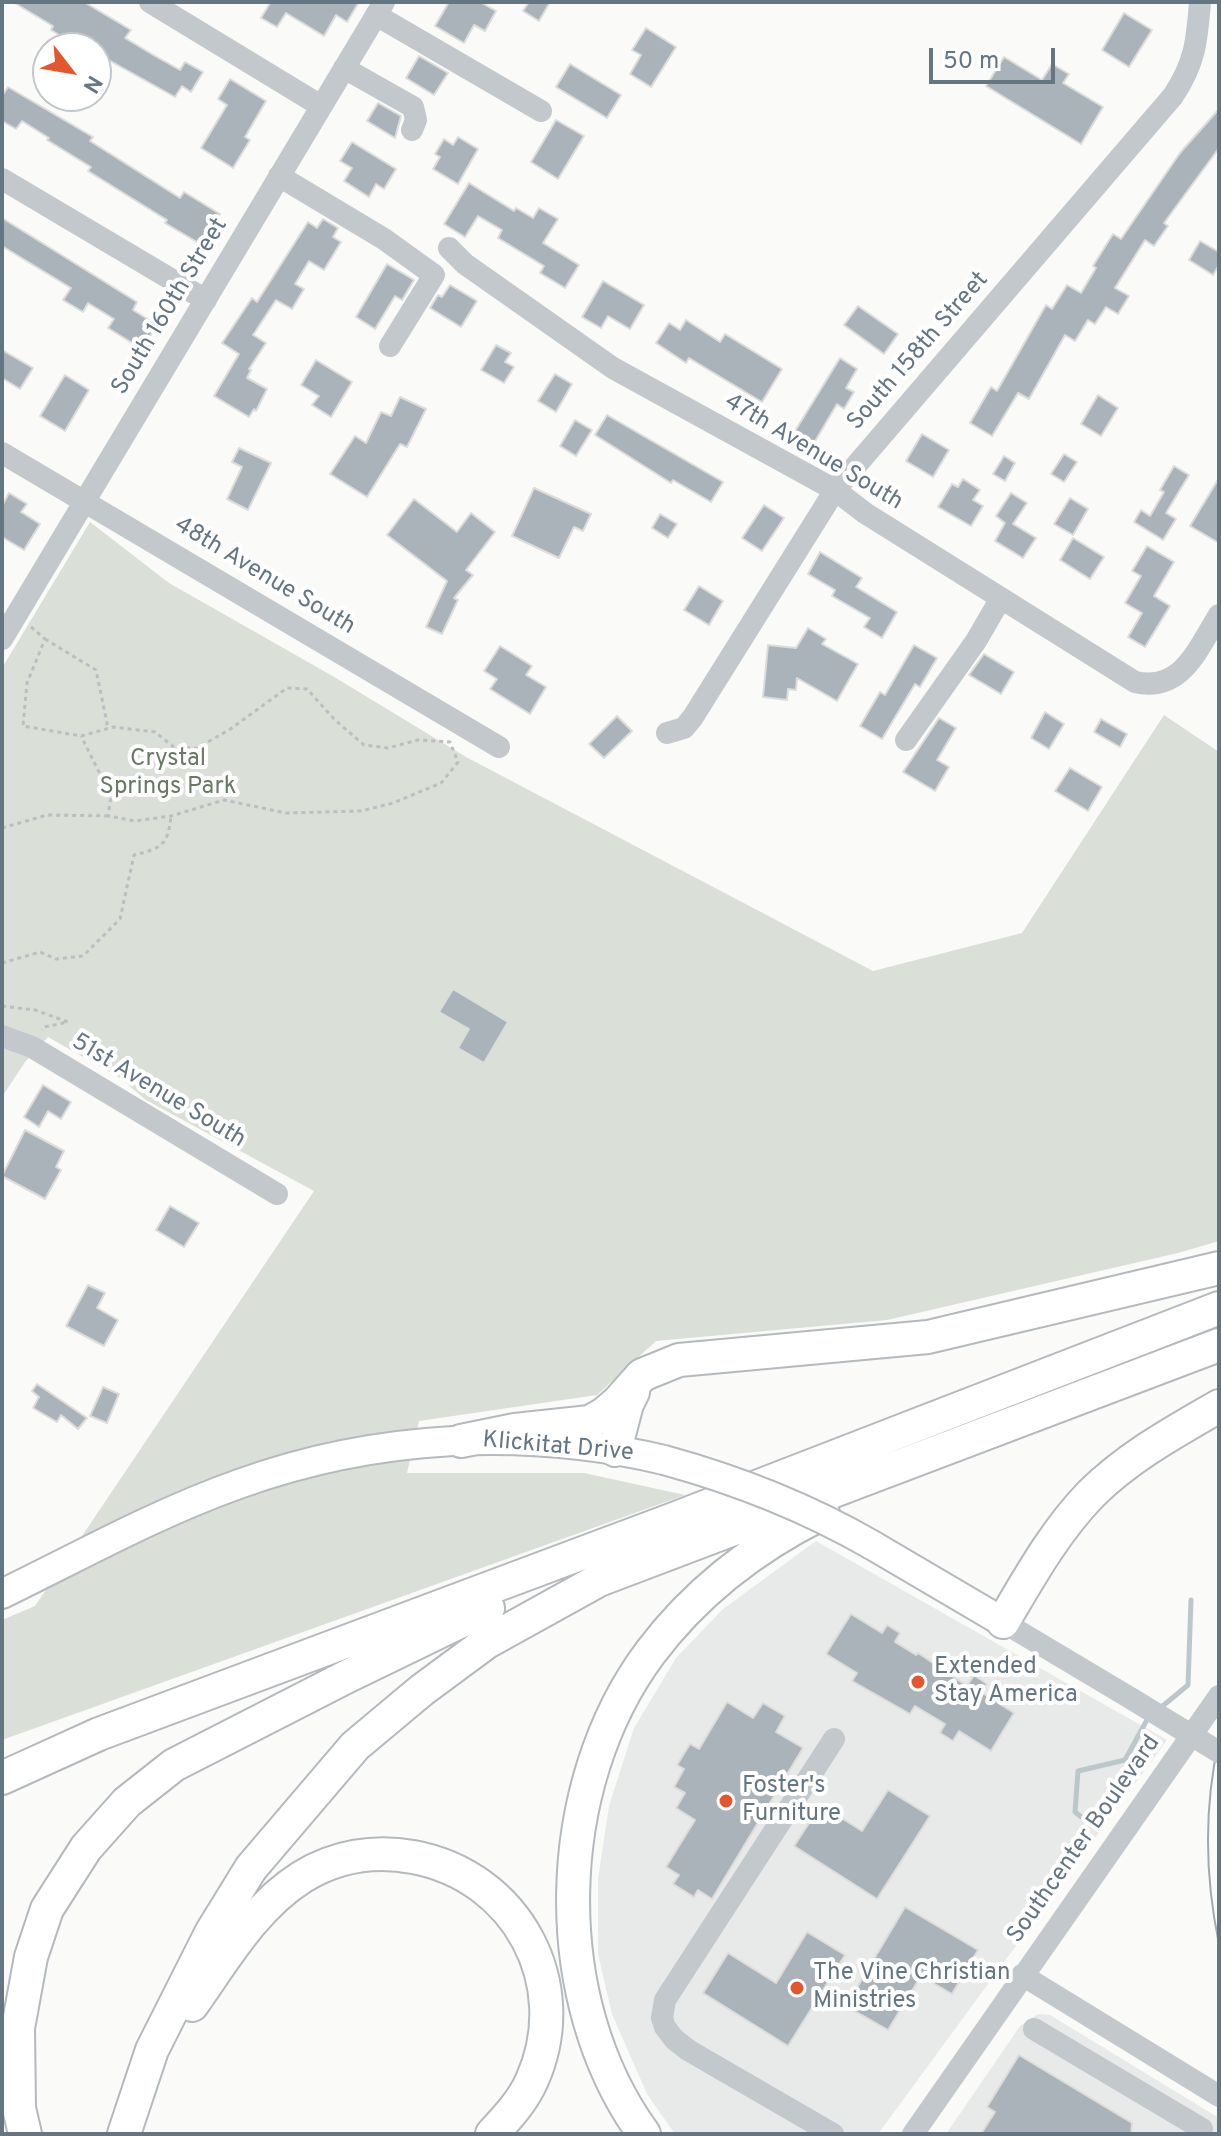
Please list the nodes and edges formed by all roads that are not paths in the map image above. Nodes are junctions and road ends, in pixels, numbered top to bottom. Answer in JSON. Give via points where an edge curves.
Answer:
{"nodes":[{"id":1,"x":150,"y":2,"type":"edge"},
{"id":2,"x":1200,"y":2,"type":"edge"},
{"id":3,"x":380,"y":8,"type":"edge"},
{"id":4,"x":344,"y":68,"type":"junction"},
{"id":5,"x":321,"y":106,"type":"junction"},
{"id":6,"x":541,"y":111,"type":"dead end"},
{"id":7,"x":412,"y":130,"type":"dead end"},
{"id":8,"x":279,"y":176,"type":"junction"},
{"id":9,"x":2,"y":179,"type":"edge"},
{"id":10,"x":449,"y":248,"type":"dead end"},
{"id":11,"x":206,"y":300,"type":"junction"},
{"id":12,"x":390,"y":346,"type":"dead end"},
{"id":13,"x":2,"y":453,"type":"edge"},
{"id":14,"x":835,"y":490,"type":"junction"},
{"id":15,"x":83,"y":501,"type":"junction"},
{"id":16,"x":1001,"y":598,"type":"junction"},
{"id":17,"x":1219,"y":615,"type":"edge"},
{"id":18,"x":2,"y":639,"type":"edge"},
{"id":19,"x":667,"y":733,"type":"dead end"},
{"id":20,"x":906,"y":740,"type":"dead end"},
{"id":21,"x":499,"y":747,"type":"dead end"},
{"id":22,"x":6,"y":1037,"type":"edge"},
{"id":23,"x":277,"y":1194,"type":"dead end"},
{"id":24,"x":1219,"y":1268,"type":"edge"},
{"id":25,"x":1219,"y":1308,"type":"edge"},
{"id":26,"x":1219,"y":1345,"type":"edge"},
{"id":27,"x":642,"y":1375,"type":"junction"},
{"id":28,"x":1219,"y":1406,"type":"edge"},
{"id":29,"x":461,"y":1441,"type":"junction"},
{"id":30,"x":615,"y":1450,"type":"junction"},
{"id":31,"x":671,"y":1520,"type":"junction"},
{"id":32,"x":2,"y":1594,"type":"edge"},
{"id":33,"x":1003,"y":1622,"type":"junction"},
{"id":34,"x":1219,"y":1696,"type":"edge"},
{"id":35,"x":99,"y":1734,"type":"junction"},
{"id":36,"x":834,"y":1739,"type":"dead end"},
{"id":37,"x":1219,"y":1752,"type":"edge"},
{"id":38,"x":2,"y":1778,"type":"edge"},
{"id":39,"x":2,"y":1793,"type":"edge"},
{"id":40,"x":1022,"y":1975,"type":"junction"},
{"id":41,"x":1034,"y":2029,"type":"dead end"},
{"id":42,"x":1138,"y":2046,"type":"junction"},
{"id":43,"x":152,"y":2050,"type":"junction"},
{"id":44,"x":1117,"y":2079,"type":"junction"},
{"id":45,"x":1219,"y":2096,"type":"edge"},
{"id":46,"x":25,"y":2134,"type":"edge"},
{"id":47,"x":124,"y":2134,"type":"edge"},
{"id":48,"x":492,"y":2134,"type":"edge"},
{"id":49,"x":644,"y":2134,"type":"edge"},
{"id":50,"x":833,"y":2134,"type":"edge"},
{"id":51,"x":913,"y":2134,"type":"edge"},
{"id":52,"x":1199,"y":2134,"type":"edge"}],
"edges":[{"from":1,"to":5,"type":"street"},
{"from":2,"to":14,"type":"street","name":"South 158th Street","via":[[1188,73],[1173,96]]},
{"from":3,"to":4,"type":"street","name":"South 160th Street"},
{"from":3,"to":6,"type":"street"},
{"from":4,"to":5,"type":"street","name":"South 160th Street"},
{"from":4,"to":7,"type":"street","via":[[413,107]]},
{"from":5,"to":8,"type":"street","name":"South 160th Street"},
{"from":8,"to":11,"type":"street","name":"South 160th Street"},
{"from":8,"to":12,"type":"street","via":[[434,275]]},
{"from":9,"to":11,"type":"street"},
{"from":10,"to":14,"type":"street","name":"47th Avenue South","via":[[613,368]]},
{"from":11,"to":15,"type":"street","name":"South 160th Street"},
{"from":13,"to":15,"type":"street","name":"48th Avenue South"},
{"from":14,"to":16,"type":"street","name":"47th Avenue South"},
{"from":14,"to":19,"type":"street","name":"South 158th Street","via":[[693,717],[684,728]]},
{"from":15,"to":18,"type":"street","name":"South 160th Street"},
{"from":15,"to":21,"type":"street","name":"48th Avenue South"},
{"from":16,"to":17,"type":"street","name":"47th Avenue South","via":[[1135,682],[1159,684],[1175,678]]},
{"from":16,"to":20,"type":"street"},
{"from":22,"to":23,"type":"street","name":"51st Avenue South","via":[[32,1047]]},
{"from":24,"to":27,"type":"highway","via":[[928,1337],[679,1360]]},
{"from":25,"to":31,"type":"highway"},
{"from":26,"to":43,"type":"highway","via":[[599,1580],[487,1642],[355,1746],[294,1815],[251,1868],[211,1933]]},
{"from":26,"to":49,"type":"highway","via":[[789,1530],[732,1568],[650,1653],[618,1703],[597,1754],[581,1819],[572,1894],[584,2009],[603,2062]]},
{"from":27,"to":29,"type":"highway","via":[[590,1422]]},
{"from":27,"to":30,"type":"highway","via":[[627,1404]]},
{"from":28,"to":33,"type":"highway","via":[[1151,1445],[1091,1495],[1058,1535]]},
{"from":29,"to":30,"type":"main road","name":"Klickitat Drive"},
{"from":29,"to":32,"type":"main road","name":"Klickitat Drive","via":[[346,1454],[240,1483]]},
{"from":30,"to":33,"type":"main road","name":"Klickitat Drive","bridge":true,"via":[[771,1495],[872,1545]]},
{"from":31,"to":35,"type":"highway"},
{"from":31,"to":46,"type":"highway","via":[[174,1765],[127,1802],[86,1848],[47,1909],[31,1957],[18,2028],[19,2108]]},
{"from":33,"to":37,"type":"street","name":"Klickitat Drive","bridge":true},
{"from":34,"to":40,"type":"street","name":"Southcenter Boulevard"},
{"from":35,"to":38,"type":"highway"},
{"from":35,"to":39,"type":"highway"},
{"from":36,"to":50,"type":"street","via":[[661,2012],[665,2027],[688,2050]]},
{"from":40,"to":42,"type":"street"},
{"from":40,"to":51,"type":"street","name":"Southcenter Boulevard"},
{"from":41,"to":44,"type":"street"},
{"from":42,"to":44,"type":"street"},
{"from":42,"to":45,"type":"street"},
{"from":43,"to":47,"type":"highway"},
{"from":43,"to":48,"type":"highway","via":[[187,2012],[262,1909],[304,1876],[362,1855],[433,1861],[474,1881],[507,1907],[533,1947],[543,1975],[544,2043],[532,2081]]},
{"from":44,"to":52,"type":"street","via":[[1202,2129]]}]}
